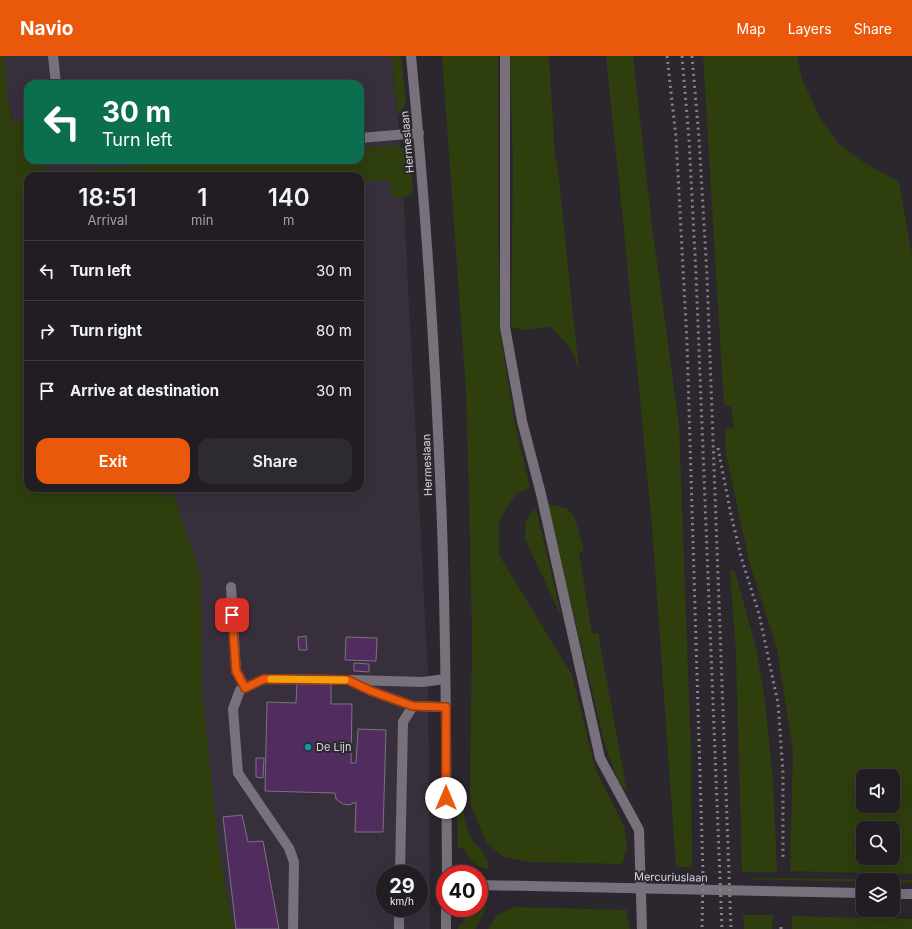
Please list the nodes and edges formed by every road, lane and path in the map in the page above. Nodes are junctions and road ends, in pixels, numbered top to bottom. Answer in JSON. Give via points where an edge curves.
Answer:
{"nodes":[{"id":1,"x":53,"y":56,"type":"edge"},
{"id":2,"x":411,"y":56,"type":"edge"},
{"id":3,"x":505,"y":56,"type":"edge"},
{"id":4,"x":56,"y":80,"type":"edge"},
{"id":5,"x":419,"y":133,"type":"junction"},
{"id":6,"x":364,"y":138,"type":"edge"},
{"id":7,"x":231,"y":587,"type":"dead end"},
{"id":8,"x":445,"y":679,"type":"junction"},
{"id":9,"x":348,"y":680,"type":"junction"},
{"id":10,"x":245,"y":688,"type":"junction"},
{"id":11,"x":413,"y":706,"type":"junction"},
{"id":12,"x":446,"y":707,"type":"junction"},
{"id":13,"x":400,"y":865,"type":"edge"},
{"id":14,"x":446,"y":865,"type":"edge"},
{"id":15,"x":488,"y":885,"type":"edge"},
{"id":16,"x":856,"y":893,"type":"edge"},
{"id":17,"x":900,"y":894,"type":"edge"},
{"id":18,"x":912,"y":894,"type":"edge"},
{"id":19,"x":399,"y":917,"type":"edge"},
{"id":20,"x":446,"y":917,"type":"edge"},
{"id":21,"x":293,"y":929,"type":"edge"},
{"id":22,"x":398,"y":929,"type":"edge"},
{"id":23,"x":446,"y":929,"type":"edge"},
{"id":24,"x":642,"y":929,"type":"edge"}],
"edges":[{"from":1,"to":4,"type":"street"},
{"from":2,"to":5,"type":"street","name":"Hermeslaan"},
{"from":3,"to":24,"type":"street","via":[[505,326],[522,421],[600,758],[639,830]]},
{"from":5,"to":6,"type":"street"},
{"from":5,"to":8,"type":"street","name":"Hermeslaan","via":[[440,455]]},
{"from":7,"to":10,"type":"street","via":[[236,671]]},
{"from":8,"to":9,"type":"street","via":[[424,682]]},
{"from":8,"to":12,"type":"street","name":"Hermeslaan"},
{"from":9,"to":10,"type":"street","via":[[264,679]]},
{"from":9,"to":11,"type":"street"},
{"from":10,"to":21,"type":"street","via":[[240,690],[232,709],[238,773],[289,848],[294,862]]},
{"from":11,"to":12,"type":"street"},
{"from":11,"to":13,"type":"street","via":[[403,722]]},
{"from":12,"to":14,"type":"street","name":"Hermeslaan"},
{"from":15,"to":16,"type":"street","name":"Mercuriuslaan"},
{"from":17,"to":18,"type":"street"},
{"from":19,"to":22,"type":"street"},
{"from":20,"to":23,"type":"street"}]}
